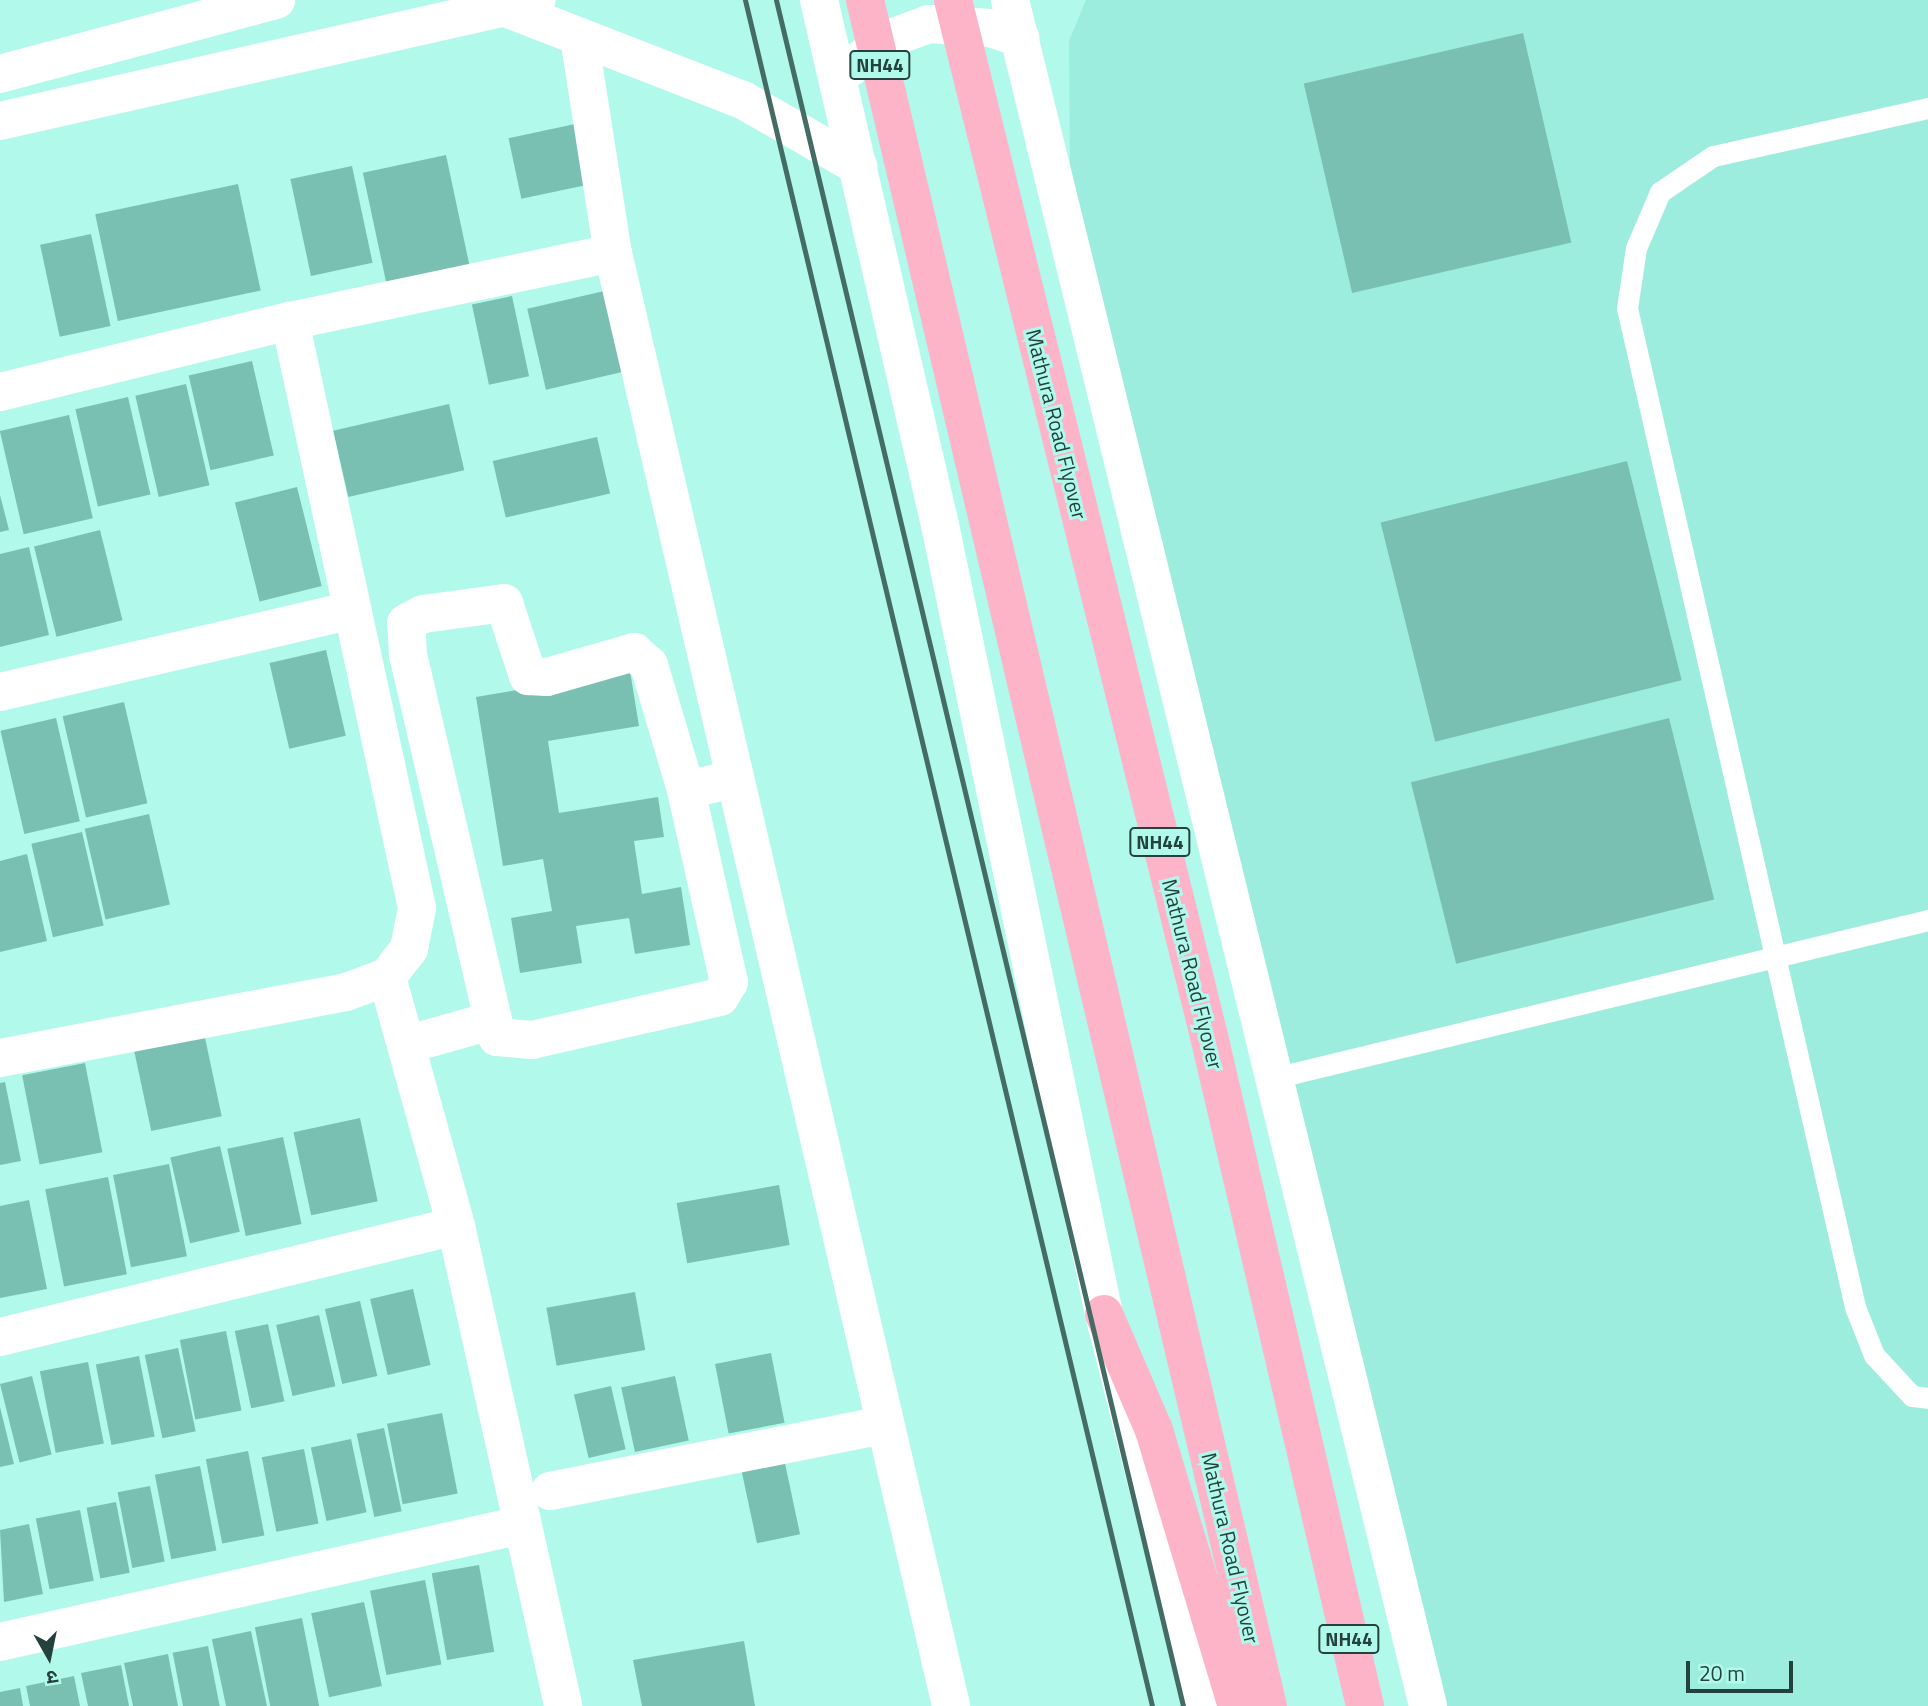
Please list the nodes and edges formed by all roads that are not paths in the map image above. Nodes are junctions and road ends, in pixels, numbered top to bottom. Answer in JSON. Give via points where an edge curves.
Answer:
{"nodes":[{"id":1,"x":276,"y":0,"type":"edge"},
{"id":2,"x":819,"y":0,"type":"edge"},
{"id":3,"x":865,"y":0,"type":"edge"},
{"id":4,"x":953,"y":0,"type":"edge"},
{"id":5,"x":1010,"y":0,"type":"edge"},
{"id":6,"x":520,"y":3,"type":"edge"},
{"id":7,"x":579,"y":37,"type":"junction"},
{"id":8,"x":1020,"y":38,"type":"junction"},
{"id":9,"x":0,"y":75,"type":"edge"},
{"id":10,"x":839,"y":82,"type":"junction"},
{"id":11,"x":1928,"y":108,"type":"edge"},
{"id":12,"x":0,"y":121,"type":"edge"},
{"id":13,"x":858,"y":166,"type":"junction"},
{"id":14,"x":613,"y":253,"type":"junction"},
{"id":15,"x":290,"y":321,"type":"junction"},
{"id":16,"x":0,"y":392,"type":"edge"},
{"id":17,"x":353,"y":610,"type":"junction"},
{"id":18,"x":0,"y":692,"type":"edge"},
{"id":19,"x":734,"y":779,"type":"junction"},
{"id":20,"x":686,"y":790,"type":"junction"},
{"id":21,"x":1928,"y":920,"type":"edge"},
{"id":22,"x":1773,"y":957,"type":"junction"},
{"id":23,"x":387,"y":977,"type":"junction"},
{"id":24,"x":491,"y":1021,"type":"junction"},
{"id":25,"x":409,"y":1044,"type":"junction"},
{"id":26,"x":0,"y":1058,"type":"edge"},
{"id":27,"x":1278,"y":1077,"type":"junction"},
{"id":28,"x":456,"y":1226,"type":"junction"},
{"id":29,"x":1104,"y":1314,"type":"junction"},
{"id":30,"x":0,"y":1336,"type":"edge"},
{"id":31,"x":1928,"y":1398,"type":"edge"},
{"id":32,"x":883,"y":1425,"type":"junction"},
{"id":33,"x":550,"y":1491,"type":"dead end"},
{"id":34,"x":521,"y":1525,"type":"junction"},
{"id":35,"x":0,"y":1642,"type":"edge"},
{"id":36,"x":564,"y":1706,"type":"edge"},
{"id":37,"x":951,"y":1706,"type":"edge"},
{"id":38,"x":1203,"y":1706,"type":"edge"},
{"id":39,"x":1237,"y":1706,"type":"edge"},
{"id":40,"x":1268,"y":1706,"type":"edge"},
{"id":41,"x":1365,"y":1706,"type":"edge"},
{"id":42,"x":1427,"y":1706,"type":"edge"}],
"edges":[{"from":1,"to":9,"type":"street"},
{"from":2,"to":10,"type":"street"},
{"from":3,"to":40,"type":"highway","name":"Mathura Road Flyover","number":"NH44"},
{"from":4,"to":41,"type":"highway","name":"Mathura Road Flyover","number":"NH44"},
{"from":5,"to":8,"type":"street"},
{"from":6,"to":7,"type":"street"},
{"from":6,"to":12,"type":"street"},
{"from":7,"to":13,"type":"street","via":[[743,100]]},
{"from":7,"to":14,"type":"street"},
{"from":8,"to":10,"type":"street","via":[[990,28],[929,24],[860,57]]},
{"from":8,"to":27,"type":"street"},
{"from":10,"to":13,"type":"street"},
{"from":11,"to":22,"type":"lane","via":[[1713,156],[1660,192],[1636,248],[1627,308]]},
{"from":13,"to":29,"type":"street","via":[[940,525]]},
{"from":14,"to":15,"type":"street"},
{"from":14,"to":19,"type":"street"},
{"from":15,"to":16,"type":"street"},
{"from":15,"to":17,"type":"street"},
{"from":17,"to":18,"type":"street"},
{"from":17,"to":23,"type":"street","via":[[417,908],[409,949]]},
{"from":19,"to":20,"type":"street"},
{"from":19,"to":32,"type":"street"},
{"from":20,"to":24,"type":"street","via":[[729,982],[720,998],[531,1040],[497,1037]]},
{"from":20,"to":24,"type":"street","via":[[649,665],[635,652],[547,677],[528,676],[504,603],[422,614],[406,623],[408,656]]},
{"from":21,"to":22,"type":"lane"},
{"from":22,"to":27,"type":"lane"},
{"from":22,"to":31,"type":"lane","via":[[1855,1307],[1874,1355],[1912,1396]]},
{"from":23,"to":25,"type":"street"},
{"from":23,"to":26,"type":"street","via":[[346,992]]},
{"from":24,"to":25,"type":"street"},
{"from":25,"to":28,"type":"street"},
{"from":27,"to":42,"type":"street","via":[[1405,1632]]},
{"from":28,"to":30,"type":"street"},
{"from":28,"to":34,"type":"street"},
{"from":29,"to":38,"type":"street"},
{"from":29,"to":39,"type":"highway","via":[[1154,1430]]},
{"from":32,"to":33,"type":"street"},
{"from":32,"to":37,"type":"street"},
{"from":34,"to":35,"type":"street"},
{"from":34,"to":36,"type":"street"}]}
